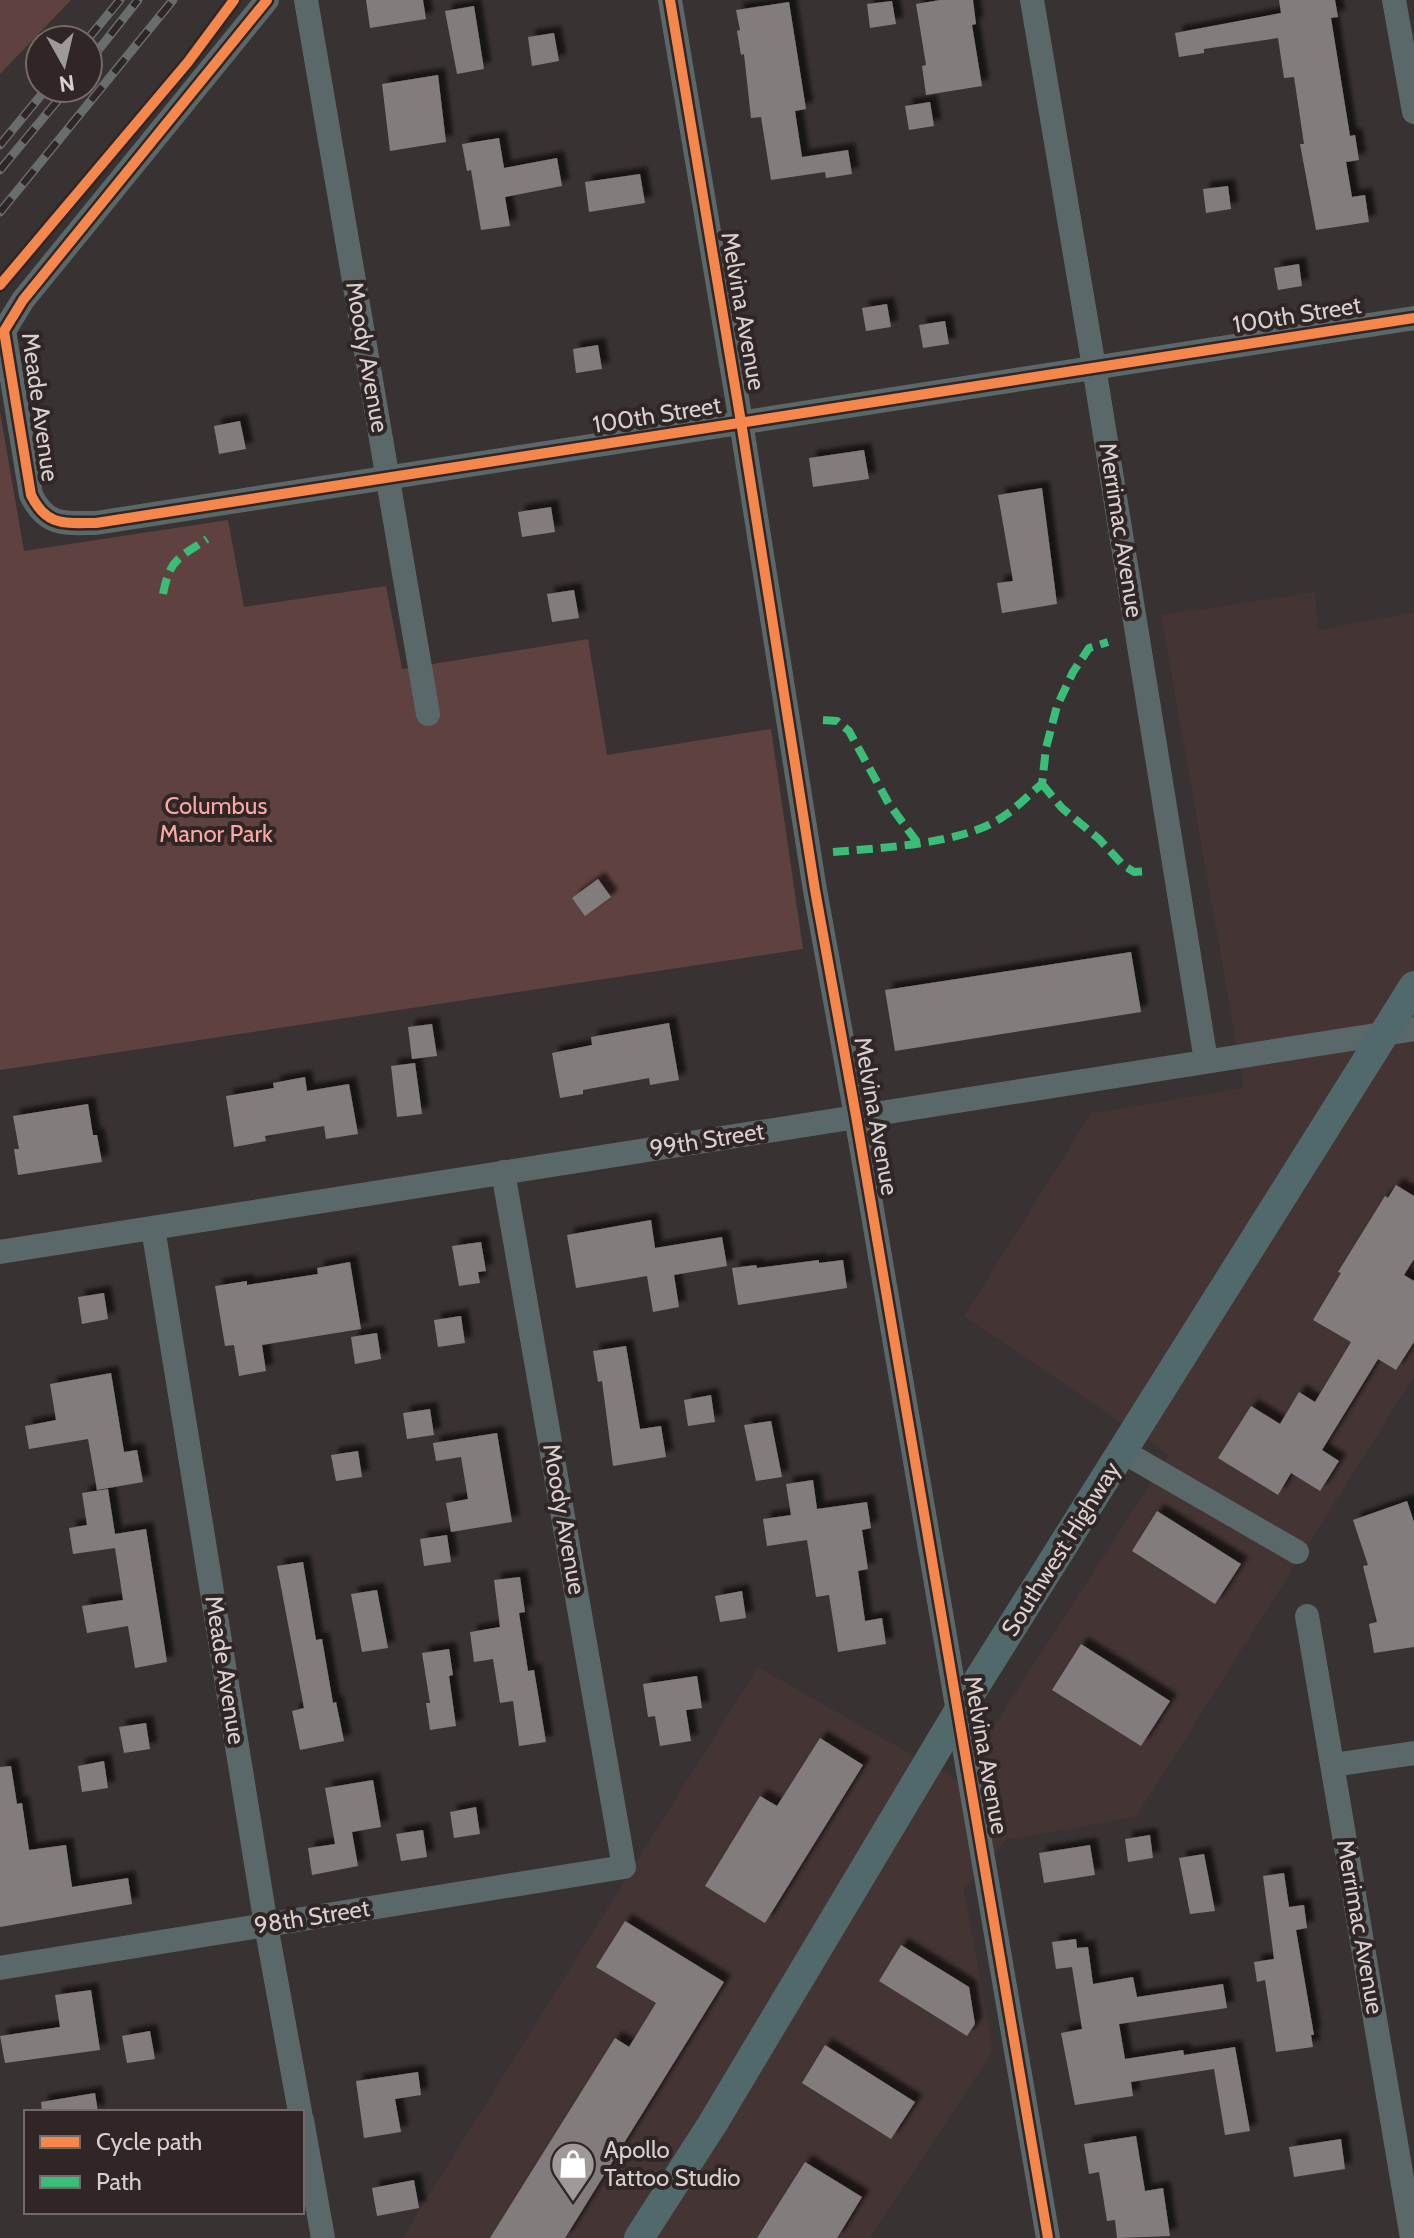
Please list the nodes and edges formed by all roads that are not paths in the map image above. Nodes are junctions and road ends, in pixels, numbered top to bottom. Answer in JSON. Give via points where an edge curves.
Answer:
{"nodes":[{"id":1,"x":267,"y":0,"type":"edge"},
{"id":2,"x":306,"y":0,"type":"edge"},
{"id":3,"x":670,"y":0,"type":"edge"},
{"id":4,"x":1032,"y":0,"type":"edge"},
{"id":5,"x":1394,"y":0,"type":"edge"},
{"id":6,"x":1414,"y":112,"type":"edge"},
{"id":7,"x":1414,"y":318,"type":"edge"},
{"id":8,"x":1094,"y":367,"type":"junction"},
{"id":9,"x":741,"y":422,"type":"junction"},
{"id":10,"x":388,"y":478,"type":"junction"},
{"id":11,"x":48,"y":519,"type":"joint"},
{"id":12,"x":428,"y":714,"type":"dead end"},
{"id":13,"x":1414,"y":986,"type":"edge"},
{"id":14,"x":1414,"y":1029,"type":"edge"},
{"id":15,"x":1384,"y":1034,"type":"junction"},
{"id":16,"x":1206,"y":1061,"type":"junction"},
{"id":17,"x":856,"y":1116,"type":"junction"},
{"id":18,"x":503,"y":1172,"type":"junction"},
{"id":19,"x":153,"y":1228,"type":"junction"},
{"id":20,"x":0,"y":1252,"type":"edge"},
{"id":21,"x":1122,"y":1451,"type":"junction"},
{"id":22,"x":1297,"y":1552,"type":"dead end"},
{"id":23,"x":1307,"y":1616,"type":"dead end"},
{"id":24,"x":959,"y":1711,"type":"junction"},
{"id":25,"x":1414,"y":1753,"type":"edge"},
{"id":26,"x":1333,"y":1765,"type":"junction"},
{"id":27,"x":624,"y":1867,"type":"joint"},
{"id":28,"x":266,"y":1925,"type":"junction"},
{"id":29,"x":0,"y":1968,"type":"edge"},
{"id":30,"x":300,"y":2110,"type":"edge"},
{"id":31,"x":304,"y":2131,"type":"edge"},
{"id":32,"x":323,"y":2238,"type":"edge"},
{"id":33,"x":639,"y":2238,"type":"edge"},
{"id":34,"x":1048,"y":2238,"type":"edge"},
{"id":35,"x":1412,"y":2238,"type":"edge"}],
"edges":[{"from":1,"to":11,"type":"street","name":"Meade Avenue","via":[[23,300],[4,331],[31,495]]},
{"from":2,"to":10,"type":"street","name":"Moody Avenue"},
{"from":3,"to":9,"type":"street","name":"Melvina Avenue"},
{"from":4,"to":8,"type":"street","name":"Merrimac Avenue"},
{"from":5,"to":6,"type":"street"},
{"from":7,"to":8,"type":"street","name":"100th Street"},
{"from":8,"to":9,"type":"street","name":"100th Street"},
{"from":8,"to":16,"type":"street","name":"Merrimac Avenue"},
{"from":9,"to":10,"type":"street","name":"100th Street"},
{"from":9,"to":17,"type":"street","name":"Melvina Avenue"},
{"from":10,"to":11,"type":"street","name":"100th Street","via":[[96,523]]},
{"from":10,"to":12,"type":"street","name":"Moody Avenue"},
{"from":13,"to":15,"type":"main road","name":"Southwest Highway"},
{"from":14,"to":15,"type":"street","name":"99th Street"},
{"from":15,"to":16,"type":"street","name":"99th Street"},
{"from":15,"to":21,"type":"main road","name":"Southwest Highway"},
{"from":16,"to":17,"type":"street","name":"99th Street"},
{"from":17,"to":18,"type":"street","name":"99th Street"},
{"from":17,"to":24,"type":"street","name":"Melvina Avenue"},
{"from":18,"to":19,"type":"street","name":"99th Street"},
{"from":18,"to":27,"type":"street","name":"Moody Avenue"},
{"from":19,"to":20,"type":"street","name":"99th Street"},
{"from":19,"to":28,"type":"street","name":"Meade Avenue"},
{"from":21,"to":22,"type":"street"},
{"from":21,"to":24,"type":"main road","name":"Southwest Highway"},
{"from":23,"to":26,"type":"street","name":"Merrimac Avenue"},
{"from":24,"to":33,"type":"main road","name":"Southwest Highway"},
{"from":24,"to":34,"type":"street","name":"Melvina Avenue"},
{"from":25,"to":26,"type":"street"},
{"from":26,"to":35,"type":"street","name":"Merrimac Avenue"},
{"from":27,"to":28,"type":"street","name":"98th Street"},
{"from":28,"to":29,"type":"street","name":"98th Street"},
{"from":28,"to":30,"type":"street","name":"Meade Avenue"},
{"from":31,"to":32,"type":"street"}]}
